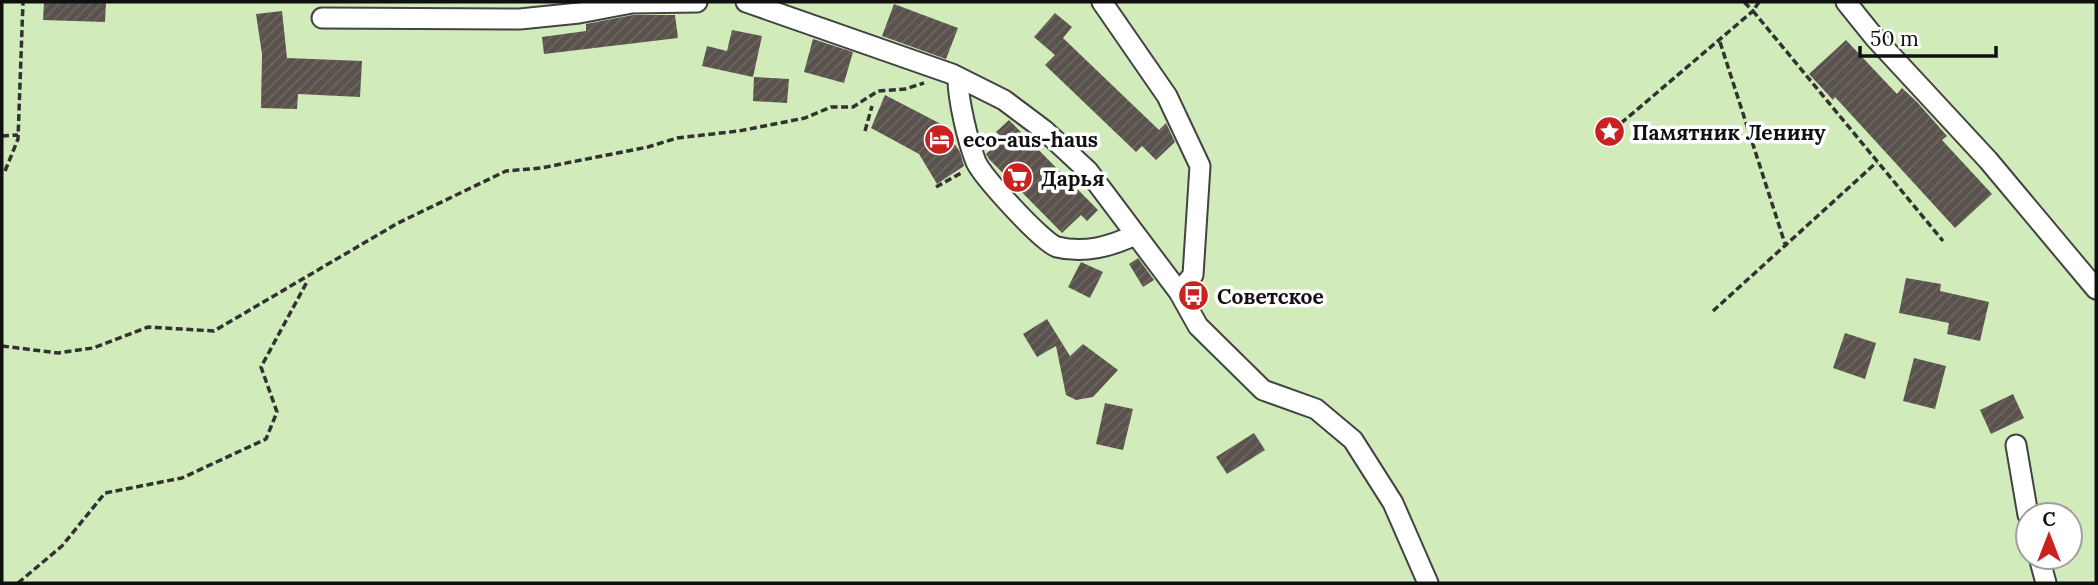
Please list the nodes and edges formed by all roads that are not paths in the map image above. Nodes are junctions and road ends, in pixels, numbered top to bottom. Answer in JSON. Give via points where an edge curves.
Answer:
{"nodes":[{"id":1,"x":697,"y":2,"type":"edge"},
{"id":2,"x":746,"y":2,"type":"edge"},
{"id":3,"x":1102,"y":2,"type":"edge"},
{"id":4,"x":1846,"y":2,"type":"edge"},
{"id":5,"x":322,"y":18,"type":"dead end"},
{"id":6,"x":955,"y":76,"type":"junction"},
{"id":7,"x":1135,"y":235,"type":"junction"},
{"id":8,"x":2096,"y":289,"type":"edge"},
{"id":9,"x":1180,"y":292,"type":"junction"},
{"id":10,"x":2016,"y":445,"type":"dead end"},
{"id":11,"x":2026,"y":501,"type":"edge"},
{"id":12,"x":1428,"y":583,"type":"edge"}],
"edges":[{"from":1,"to":5,"type":"street","via":[[632,3],[520,19]]},
{"from":2,"to":6,"type":"street"},
{"from":3,"to":9,"type":"street","via":[[1167,96],[1200,166],[1193,275]]},
{"from":4,"to":8,"type":"street"},
{"from":6,"to":7,"type":"street","via":[[1004,100],[1044,130],[1088,171]]},
{"from":6,"to":7,"type":"street","via":[[958,103],[977,164],[1034,231],[1056,247],[1104,249]]},
{"from":7,"to":9,"type":"street"},
{"from":9,"to":12,"type":"street","via":[[1198,326],[1263,390],[1316,409],[1353,439],[1393,503]]},
{"from":10,"to":11,"type":"street"}]}
